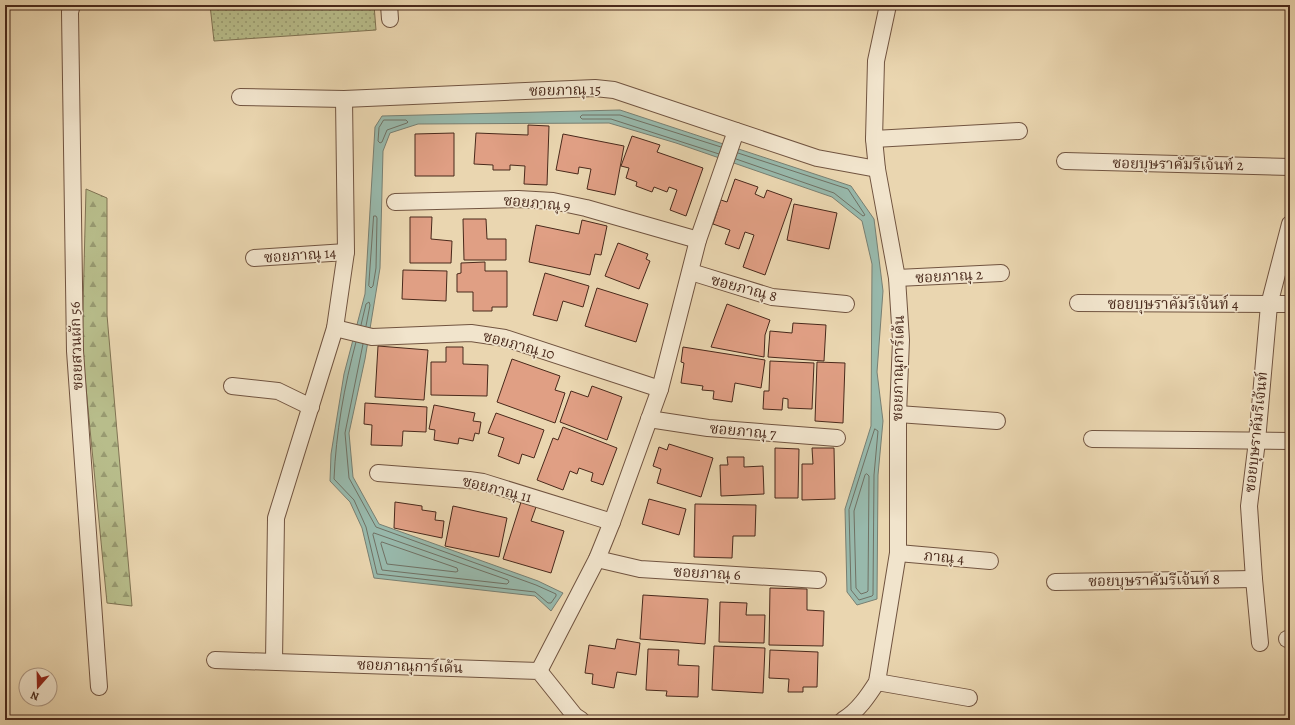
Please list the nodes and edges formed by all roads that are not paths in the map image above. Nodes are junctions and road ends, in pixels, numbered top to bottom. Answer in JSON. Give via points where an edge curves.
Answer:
{"nodes":[{"id":1,"x":72,"y":5,"type":"edge"},
{"id":2,"x":888,"y":5,"type":"edge"},
{"id":3,"x":240,"y":97,"type":"dead end"},
{"id":4,"x":344,"y":99,"type":"junction"},
{"id":5,"x":1019,"y":131,"type":"dead end"},
{"id":6,"x":734,"y":137,"type":"junction"},
{"id":7,"x":874,"y":139,"type":"junction"},
{"id":8,"x":1065,"y":161,"type":"dead end"},
{"id":9,"x":1290,"y":167,"type":"edge"},
{"id":10,"x":877,"y":168,"type":"junction"},
{"id":11,"x":395,"y":202,"type":"dead end"},
{"id":12,"x":1290,"y":224,"type":"edge"},
{"id":13,"x":698,"y":240,"type":"junction"},
{"id":14,"x":346,"y":252,"type":"junction"},
{"id":15,"x":254,"y":258,"type":"dead end"},
{"id":16,"x":691,"y":272,"type":"junction"},
{"id":17,"x":1001,"y":273,"type":"dead end"},
{"id":18,"x":897,"y":278,"type":"junction"},
{"id":19,"x":1078,"y":303,"type":"dead end"},
{"id":20,"x":846,"y":304,"type":"dead end"},
{"id":21,"x":1290,"y":304,"type":"edge"},
{"id":22,"x":1269,"y":305,"type":"junction"},
{"id":23,"x":335,"y":328,"type":"junction"},
{"id":24,"x":232,"y":386,"type":"dead end"},
{"id":25,"x":660,"y":389,"type":"junction"},
{"id":26,"x":311,"y":408,"type":"junction"},
{"id":27,"x":898,"y":414,"type":"junction"},
{"id":28,"x":649,"y":419,"type":"junction"},
{"id":29,"x":997,"y":421,"type":"dead end"},
{"id":30,"x":837,"y":438,"type":"dead end"},
{"id":31,"x":1092,"y":439,"type":"dead end"},
{"id":32,"x":1257,"y":441,"type":"junction"},
{"id":33,"x":1290,"y":441,"type":"edge"},
{"id":34,"x":378,"y":473,"type":"dead end"},
{"id":35,"x":612,"y":522,"type":"junction"},
{"id":36,"x":898,"y":553,"type":"junction"},
{"id":37,"x":597,"y":559,"type":"junction"},
{"id":38,"x":990,"y":561,"type":"dead end"},
{"id":39,"x":1254,"y":579,"type":"junction"},
{"id":40,"x":818,"y":580,"type":"dead end"},
{"id":41,"x":1055,"y":582,"type":"dead end"},
{"id":42,"x":1260,"y":643,"type":"dead end"},
{"id":43,"x":215,"y":660,"type":"dead end"},
{"id":44,"x":274,"y":661,"type":"junction"},
{"id":45,"x":539,"y":671,"type":"junction"},
{"id":46,"x":877,"y":682,"type":"junction"},
{"id":47,"x":99,"y":687,"type":"dead end"},
{"id":48,"x":969,"y":698,"type":"dead end"},
{"id":49,"x":581,"y":720,"type":"edge"},
{"id":50,"x":843,"y":720,"type":"edge"}],
"edges":[{"from":1,"to":47,"type":"street","name":"ซอยสวนผัก 56","via":[[70,12],[75,351]]},
{"from":2,"to":7,"type":"street","name":"ซอยภาณุการ์เด้น","via":[[876,61]]},
{"from":3,"to":4,"type":"street","name":"ซอยภาณุ 15"},
{"from":4,"to":6,"type":"street","name":"ซอยภาณุ 15","via":[[604,88]]},
{"from":4,"to":14,"type":"street"},
{"from":5,"to":7,"type":"street"},
{"from":6,"to":10,"type":"street","name":"ซอยภาณุ 15","via":[[817,158]]},
{"from":6,"to":13,"type":"street"},
{"from":7,"to":10,"type":"street","name":"ซอยภาณุการ์เด้น"},
{"from":8,"to":9,"type":"street","name":"ซอยบุษราคัมรีเจ้นท์ 2"},
{"from":10,"to":18,"type":"street","name":"ซอยภาณุการ์เด้น"},
{"from":11,"to":13,"type":"street","name":"ซอยภาณุ 9","via":[[518,199],[553,201]]},
{"from":12,"to":22,"type":"street","name":"ซอยบุษราคัมรีเจ้นท์"},
{"from":13,"to":16,"type":"street"},
{"from":14,"to":15,"type":"street","name":"ซอยภาณุ 14"},
{"from":14,"to":23,"type":"street"},
{"from":16,"to":20,"type":"street","name":"ซอยภาณุ 8","via":[[772,297]]},
{"from":16,"to":25,"type":"street"},
{"from":17,"to":18,"type":"street","name":"ซอยภาณุ 2"},
{"from":18,"to":27,"type":"street","name":"ซอยภาณุการ์เด้น","via":[[901,340]]},
{"from":19,"to":22,"type":"street","name":"ซอยบุษราคัมรีเจ้นท์ 4"},
{"from":21,"to":22,"type":"street","name":"ซอยบุษราคัมรีเจ้นท์ 4"},
{"from":22,"to":32,"type":"street","name":"ซอยบุษราคัมรีเจ้นท์"},
{"from":23,"to":25,"type":"street","name":"ซอยภาณุ 10","via":[[372,337],[471,333],[505,338]]},
{"from":23,"to":26,"type":"street"},
{"from":24,"to":26,"type":"street","via":[[278,391]]},
{"from":25,"to":28,"type":"street"},
{"from":26,"to":44,"type":"street","via":[[276,518]]},
{"from":27,"to":29,"type":"street"},
{"from":27,"to":36,"type":"street","name":"ซอยภาณุการ์เด้น"},
{"from":28,"to":30,"type":"street","name":"ซอยภาณุ 7","via":[[708,428]]},
{"from":28,"to":35,"type":"street"},
{"from":31,"to":32,"type":"street"},
{"from":32,"to":33,"type":"street"},
{"from":32,"to":39,"type":"street","name":"ซอยบุษราคัมรีเจ้นท์","via":[[1249,506]]},
{"from":34,"to":35,"type":"street","name":"ซอยภาณุ 11","via":[[483,482]]},
{"from":35,"to":37,"type":"street"},
{"from":36,"to":38,"type":"street","name":"ภาณุ 4"},
{"from":36,"to":46,"type":"street","name":"ซอยภาณุการ์เด้น"},
{"from":37,"to":40,"type":"street","name":"ซอยภาณุ 6","via":[[640,569]]},
{"from":37,"to":45,"type":"street"},
{"from":39,"to":41,"type":"street","name":"ซอยบุษราคัมรีเจ้นท์ 8"},
{"from":39,"to":42,"type":"street","name":"ซอยบุษราคัมรีเจ้นท์"},
{"from":43,"to":44,"type":"street","name":"ซอยภาณุการ์เด้น"},
{"from":44,"to":45,"type":"street","name":"ซอยภาณุการ์เด้น"},
{"from":45,"to":49,"type":"street"},
{"from":46,"to":48,"type":"street"},
{"from":46,"to":50,"type":"street","name":"ซอยภาณุการ์เด้น","via":[[866,699]]}]}
